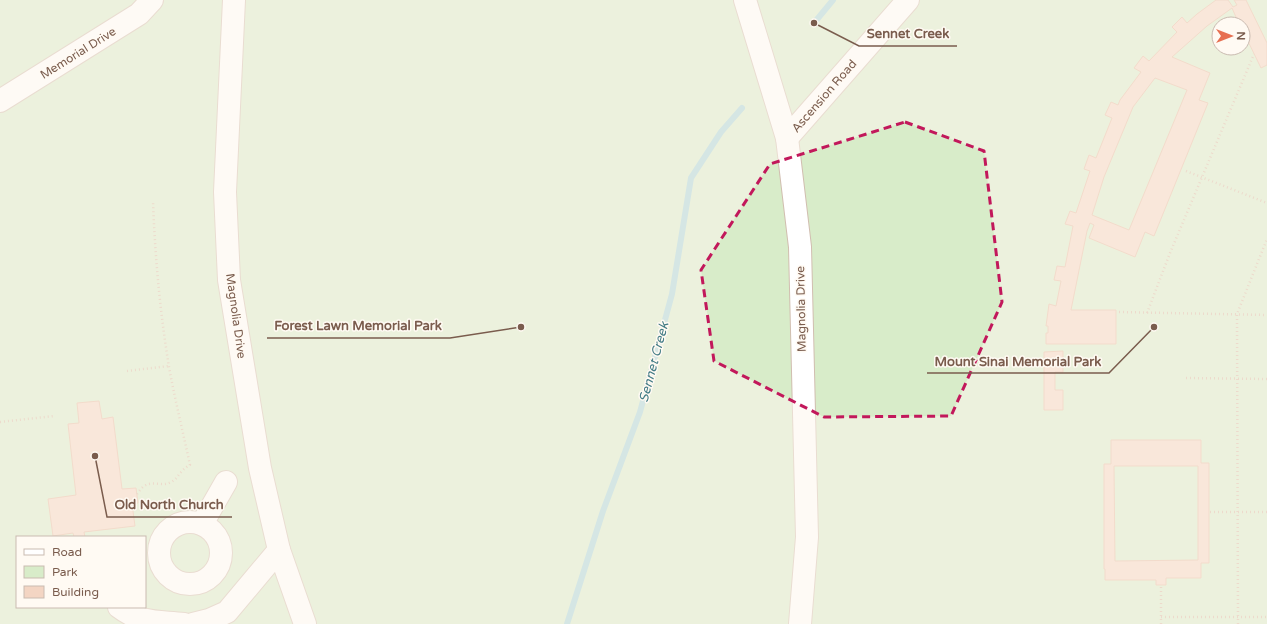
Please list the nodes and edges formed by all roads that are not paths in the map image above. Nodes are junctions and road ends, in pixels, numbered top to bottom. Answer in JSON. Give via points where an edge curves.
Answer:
{"nodes":[{"id":1,"x":152,"y":0,"type":"edge"},
{"id":2,"x":234,"y":0,"type":"edge"},
{"id":3,"x":745,"y":0,"type":"edge"},
{"id":4,"x":908,"y":0,"type":"edge"},
{"id":5,"x":0,"y":101,"type":"edge"},
{"id":6,"x":787,"y":138,"type":"junction"},
{"id":7,"x":226,"y":482,"type":"dead end"},
{"id":8,"x":202,"y":524,"type":"dead end"},
{"id":9,"x":279,"y":550,"type":"junction"},
{"id":10,"x":120,"y":608,"type":"edge"},
{"id":11,"x":184,"y":624,"type":"edge"},
{"id":12,"x":193,"y":624,"type":"edge"},
{"id":13,"x":304,"y":624,"type":"edge"},
{"id":14,"x":800,"y":624,"type":"edge"}],
"edges":[{"from":1,"to":5,"type":"lane","name":"Memorial Drive","via":[[139,14]]},
{"from":2,"to":9,"type":"lane","name":"Magnolia Drive","via":[[225,192],[229,280],[260,468]]},
{"from":3,"to":6,"type":"lane","name":"Magnolia Drive"},
{"from":4,"to":6,"type":"lane","name":"Ascension Road"},
{"from":6,"to":14,"type":"lane","name":"Magnolia Drive","via":[[800,247],[807,537]]},
{"from":7,"to":8,"type":"lane"},
{"from":9,"to":12,"type":"lane","via":[[227,612]]},
{"from":9,"to":13,"type":"lane","name":"Magnolia Drive"},
{"from":10,"to":11,"type":"lane","via":[[130,616],[147,622]]}]}
